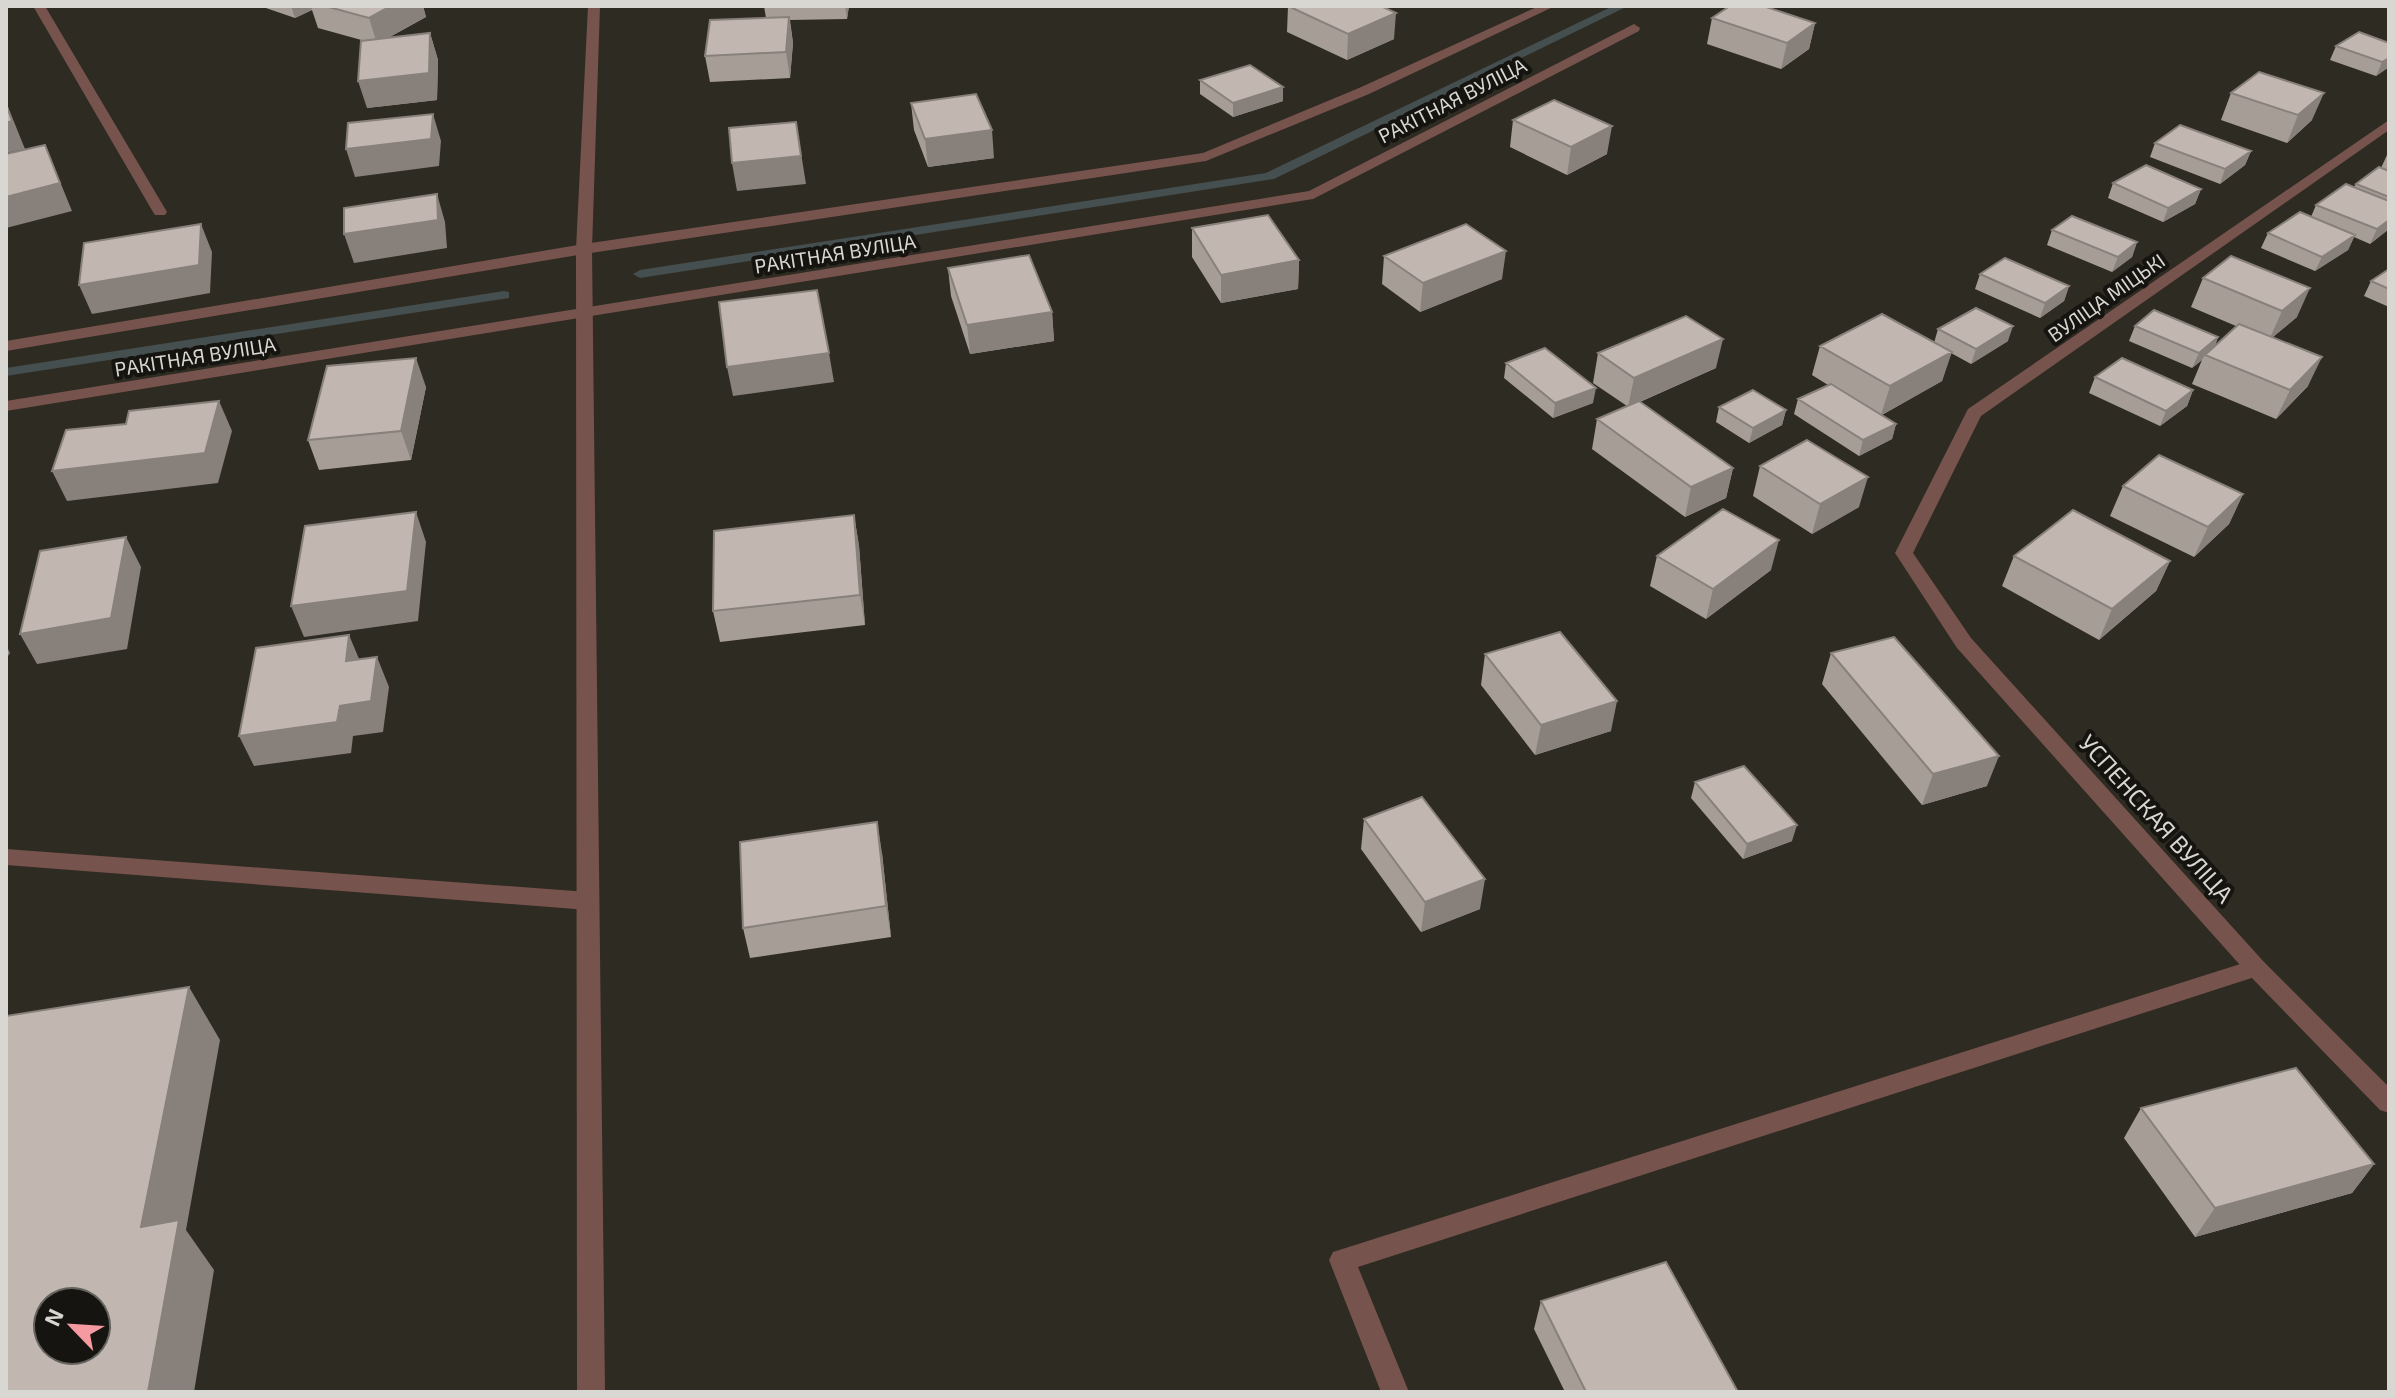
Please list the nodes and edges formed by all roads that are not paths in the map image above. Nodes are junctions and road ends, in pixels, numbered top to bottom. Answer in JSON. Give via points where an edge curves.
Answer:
{"nodes":[{"id":1,"x":39,"y":6,"type":"edge"},
{"id":2,"x":594,"y":6,"type":"edge"},
{"id":3,"x":1549,"y":6,"type":"edge"},
{"id":4,"x":1634,"y":28,"type":"dead end"},
{"id":5,"x":2389,"y":124,"type":"edge"},
{"id":6,"x":160,"y":212,"type":"dead end"},
{"id":7,"x":584,"y":249,"type":"junction"},
{"id":8,"x":585,"y":314,"type":"junction"},
{"id":9,"x":6,"y":346,"type":"edge"},
{"id":10,"x":6,"y":406,"type":"edge"},
{"id":11,"x":1904,"y":553,"type":"joint"},
{"id":12,"x":6,"y":857,"type":"edge"},
{"id":13,"x":588,"y":901,"type":"junction"},
{"id":14,"x":2256,"y":968,"type":"junction"},
{"id":15,"x":2389,"y":1103,"type":"edge"},
{"id":16,"x":591,"y":1392,"type":"edge"},
{"id":17,"x":1395,"y":1392,"type":"edge"}],
"edges":[{"from":1,"to":6,"type":"street"},
{"from":2,"to":7,"type":"street"},
{"from":3,"to":7,"type":"street","name":"РАКІТНАЯ ВУЛІЦА","via":[[1206,157]]},
{"from":4,"to":8,"type":"street","name":"РАКІТНАЯ ВУЛІЦА","via":[[1313,195]]},
{"from":5,"to":11,"type":"street","name":"ВУЛІЦА МІЦЬКІ","via":[[1974,413]]},
{"from":7,"to":8,"type":"street"},
{"from":7,"to":9,"type":"street","name":"РАКІТНАЯ ВУЛІЦА"},
{"from":8,"to":10,"type":"street","name":"РАКІТНАЯ ВУЛІЦА"},
{"from":8,"to":13,"type":"street"},
{"from":11,"to":14,"type":"street","name":"УСПЕНСКАЯ ВУЛІЦА","via":[[1964,643]]},
{"from":12,"to":13,"type":"street"},
{"from":13,"to":16,"type":"street"},
{"from":14,"to":15,"type":"street","name":"УСПЕНСКАЯ ВУЛІЦА"},
{"from":14,"to":17,"type":"street","via":[[1342,1260]]}]}
